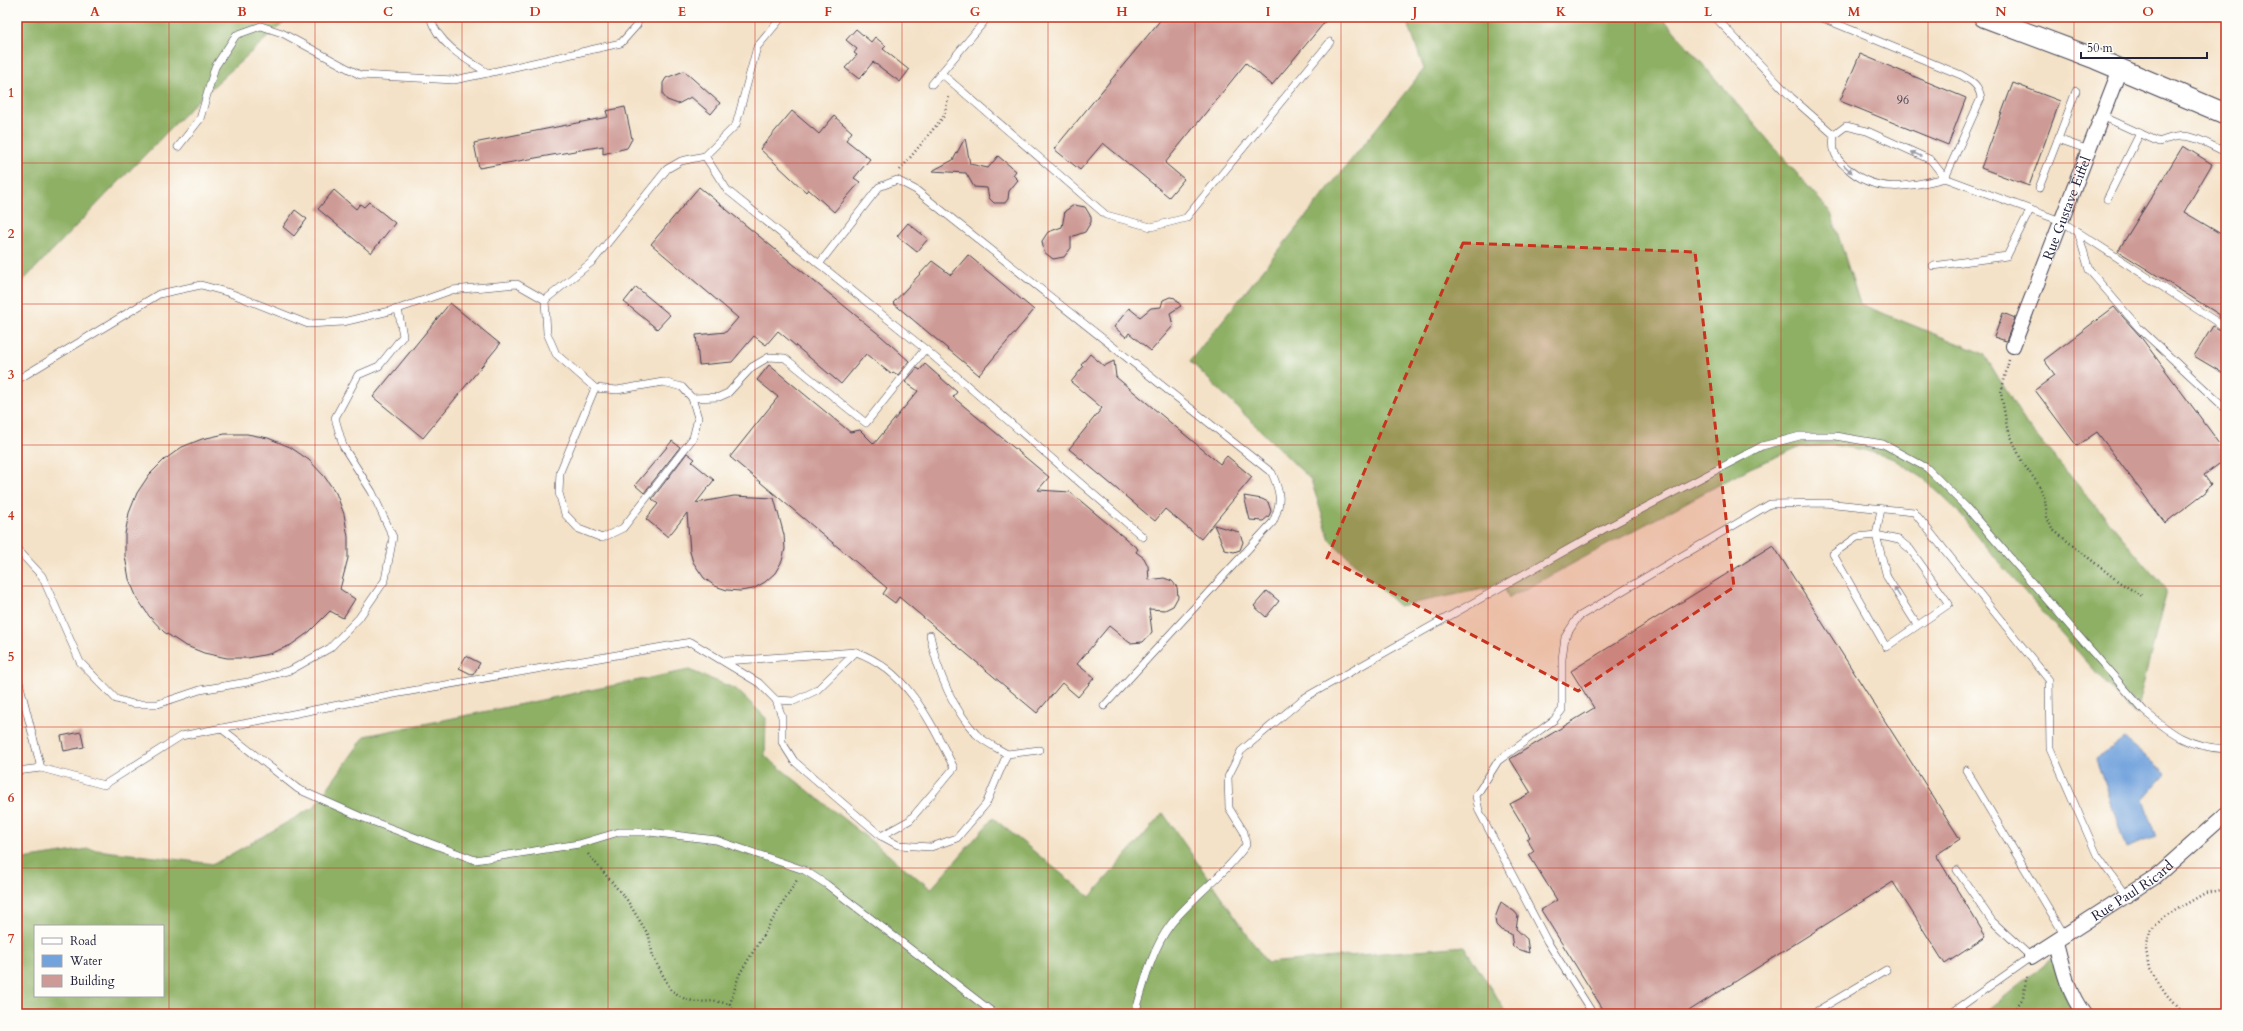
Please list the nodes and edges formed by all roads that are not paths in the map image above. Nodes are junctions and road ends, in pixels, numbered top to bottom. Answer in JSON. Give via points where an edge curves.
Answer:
{"nodes":[{"id":1,"x":430,"y":17,"type":"edge"},
{"id":2,"x":639,"y":17,"type":"edge"},
{"id":3,"x":782,"y":17,"type":"edge"},
{"id":4,"x":988,"y":17,"type":"edge"},
{"id":5,"x":1715,"y":17,"type":"edge"},
{"id":6,"x":1820,"y":17,"type":"edge"},
{"id":7,"x":1984,"y":17,"type":"edge"},
{"id":8,"x":1330,"y":42,"type":"dead end"},
{"id":9,"x":2120,"y":69,"type":"junction"},
{"id":10,"x":488,"y":73,"type":"junction"},
{"id":11,"x":941,"y":73,"type":"junction"},
{"id":12,"x":932,"y":84,"type":"dead end"},
{"id":13,"x":2076,"y":91,"type":"dead end"},
{"id":14,"x":2226,"y":114,"type":"edge"},
{"id":15,"x":2102,"y":116,"type":"junction"},
{"id":16,"x":2140,"y":133,"type":"junction"},
{"id":17,"x":1834,"y":135,"type":"junction"},
{"id":18,"x":2058,"y":139,"type":"junction"},
{"id":19,"x":178,"y":147,"type":"dead end"},
{"id":20,"x":2089,"y":150,"type":"junction"},
{"id":21,"x":2226,"y":152,"type":"edge"},
{"id":22,"x":705,"y":156,"type":"junction"},
{"id":23,"x":1945,"y":178,"type":"junction"},
{"id":24,"x":2039,"y":188,"type":"dead end"},
{"id":25,"x":2107,"y":200,"type":"dead end"},
{"id":26,"x":2030,"y":210,"type":"junction"},
{"id":27,"x":2061,"y":221,"type":"junction"},
{"id":28,"x":2078,"y":232,"type":"junction"},
{"id":29,"x":819,"y":264,"type":"junction"},
{"id":30,"x":1933,"y":266,"type":"dead end"},
{"id":31,"x":545,"y":300,"type":"junction"},
{"id":32,"x":398,"y":309,"type":"junction"},
{"id":33,"x":2226,"y":328,"type":"edge"},
{"id":34,"x":2013,"y":346,"type":"road end"},
{"id":35,"x":925,"y":349,"type":"junction"},
{"id":36,"x":17,"y":380,"type":"edge"},
{"id":37,"x":595,"y":388,"type":"junction"},
{"id":38,"x":692,"y":398,"type":"junction"},
{"id":39,"x":2226,"y":409,"type":"edge"},
{"id":40,"x":1882,"y":509,"type":"junction"},
{"id":41,"x":1876,"y":536,"type":"junction"},
{"id":42,"x":1143,"y":537,"type":"dead end"},
{"id":43,"x":17,"y":548,"type":"edge"},
{"id":44,"x":1918,"y":625,"type":"junction"},
{"id":45,"x":930,"y":635,"type":"dead end"},
{"id":46,"x":856,"y":652,"type":"junction"},
{"id":47,"x":724,"y":661,"type":"junction"},
{"id":48,"x":17,"y":674,"type":"edge"},
{"id":49,"x":776,"y":700,"type":"junction"},
{"id":50,"x":1104,"y":706,"type":"dead end"},
{"id":51,"x":222,"y":728,"type":"junction"},
{"id":52,"x":1039,"y":750,"type":"dead end"},
{"id":53,"x":2226,"y":750,"type":"edge"},
{"id":54,"x":1007,"y":754,"type":"junction"},
{"id":55,"x":41,"y":768,"type":"junction"},
{"id":56,"x":1966,"y":770,"type":"dead end"},
{"id":57,"x":17,"y":771,"type":"edge"},
{"id":58,"x":2226,"y":814,"type":"edge"},
{"id":59,"x":881,"y":836,"type":"junction"},
{"id":60,"x":1957,"y":870,"type":"dead end"},
{"id":61,"x":2126,"y":896,"type":"junction"},
{"id":62,"x":2060,"y":939,"type":"junction"},
{"id":63,"x":2031,"y":958,"type":"junction"},
{"id":64,"x":1886,"y":970,"type":"dead end"},
{"id":65,"x":995,"y":1014,"type":"edge"},
{"id":66,"x":1135,"y":1014,"type":"edge"},
{"id":67,"x":1593,"y":1014,"type":"edge"},
{"id":68,"x":1812,"y":1014,"type":"edge"},
{"id":69,"x":1950,"y":1014,"type":"edge"},
{"id":70,"x":2084,"y":1014,"type":"edge"}],
"edges":[{"from":1,"to":10,"type":"lane","via":[[433,28],[458,55]]},
{"from":2,"to":10,"type":"lane","via":[[637,25],[621,43]]},
{"from":3,"to":22,"type":"lane","via":[[757,47],[736,125]]},
{"from":4,"to":11,"type":"lane"},
{"from":5,"to":17,"type":"lane","via":[[1791,97]]},
{"from":6,"to":23,"type":"lane","via":[[1961,75],[1972,81],[1979,89],[1981,98]]},
{"from":7,"to":9,"type":"street"},
{"from":8,"to":11,"type":"lane","via":[[1186,218],[1151,227],[1106,215]]},
{"from":9,"to":14,"type":"street"},
{"from":9,"to":15,"type":"street","name":"Rue Gustave Eiffel"},
{"from":10,"to":19,"type":"lane","via":[[454,80],[360,75],[282,33],[261,26],[236,35],[215,67],[200,119]]},
{"from":11,"to":12,"type":"lane"},
{"from":13,"to":18,"type":"lane"},
{"from":15,"to":16,"type":"lane"},
{"from":15,"to":20,"type":"street","name":"Rue Gustave Eiffel"},
{"from":16,"to":21,"type":"lane","via":[[2159,142],[2186,135]]},
{"from":16,"to":25,"type":"lane"},
{"from":23,"to":17,"type":"lane","one_way":true,"via":[[1931,160],[1867,131],[1846,126]]},
{"from":17,"to":23,"type":"lane","one_way":true,"via":[[1832,147],[1839,161],[1857,178],[1884,187],[1918,185]]},
{"from":18,"to":20,"type":"lane"},
{"from":18,"to":24,"type":"lane"},
{"from":20,"to":27,"type":"street","name":"Rue Gustave Eiffel"},
{"from":22,"to":29,"type":"lane","via":[[727,190]]},
{"from":22,"to":31,"type":"lane","via":[[681,161],[667,169],[593,261]]},
{"from":23,"to":26,"type":"lane"},
{"from":26,"to":27,"type":"lane"},
{"from":26,"to":30,"type":"lane","via":[[2007,256]]},
{"from":27,"to":28,"type":"lane"},
{"from":27,"to":34,"type":"street","name":"Rue Gustave Eiffel"},
{"from":28,"to":33,"type":"lane"},
{"from":28,"to":39,"type":"lane","via":[[2089,270],[2139,328]]},
{"from":29,"to":35,"type":"lane"},
{"from":29,"to":50,"type":"lane","via":[[879,187],[897,180],[916,190],[1272,473],[1279,489],[1280,504],[1273,522]]},
{"from":31,"to":32,"type":"lane","via":[[517,284],[452,290]]},
{"from":31,"to":37,"type":"lane","via":[[547,333],[556,354]]},
{"from":32,"to":36,"type":"lane","via":[[343,322],[308,324],[230,293],[201,285],[159,294]]},
{"from":32,"to":43,"type":"lane","via":[[403,336],[379,366],[358,374],[335,418],[343,446],[372,492],[393,537],[385,580],[358,618],[330,648],[291,670],[248,682],[200,690],[158,704],[116,699],[80,662],[42,576]]},
{"from":35,"to":38,"type":"lane","via":[[866,423],[784,358],[769,357],[752,368],[728,393],[719,397]]},
{"from":35,"to":42,"type":"lane"},
{"from":37,"to":38,"type":"lane","via":[[616,390],[663,382],[682,387]]},
{"from":37,"to":38,"type":"lane","via":[[560,472],[559,492],[565,514],[579,529],[602,538],[623,528],[693,438],[698,418]]},
{"from":40,"to":41,"type":"lane"},
{"from":40,"to":61,"type":"lane","via":[[1914,512],[2049,680],[2050,748],[2097,856]]},
{"from":40,"to":67,"type":"lane","via":[[1825,503],[1770,504],[1578,617],[1564,637],[1562,710],[1554,720],[1498,761],[1476,796],[1479,811],[1534,916]]},
{"from":44,"to":41,"type":"lane","one_way":true,"via":[[1887,577]]},
{"from":41,"to":44,"type":"lane","via":[[1899,540],[1910,549],[1949,604]]},
{"from":41,"to":44,"type":"lane","via":[[1858,537],[1833,554],[1886,646]]},
{"from":45,"to":54,"type":"lane","via":[[936,662],[948,692],[977,734]]},
{"from":46,"to":47,"type":"lane"},
{"from":46,"to":49,"type":"lane","via":[[817,690],[794,701]]},
{"from":46,"to":59,"type":"lane","via":[[874,659],[907,688],[932,723],[954,768],[910,820]]},
{"from":47,"to":49,"type":"lane","via":[[759,683]]},
{"from":47,"to":51,"type":"lane","via":[[691,642],[394,694]]},
{"from":48,"to":55,"type":"lane"},
{"from":49,"to":59,"type":"lane","via":[[782,717],[782,742],[794,761]]},
{"from":51,"to":55,"type":"lane","via":[[181,736],[104,785]]},
{"from":51,"to":65,"type":"lane","via":[[298,789],[361,817],[475,860],[579,844],[619,832],[649,832],[716,840],[804,870],[826,884]]},
{"from":52,"to":54,"type":"lane"},
{"from":53,"to":66,"type":"lane","via":[[2207,748],[2172,735],[2144,711],[1966,507],[1927,468],[1883,444],[1835,436],[1800,436],[1762,446],[1604,528],[1465,606],[1304,698],[1240,751],[1228,777],[1229,808],[1244,832],[1246,845],[1233,863],[1170,925],[1157,946]]},
{"from":54,"to":59,"type":"lane","via":[[986,804],[957,838],[931,847],[898,845]]},
{"from":55,"to":57,"type":"lane"},
{"from":56,"to":62,"type":"lane"},
{"from":58,"to":61,"type":"street","name":"Rue Paul Ricard","via":[[2155,877]]},
{"from":60,"to":63,"type":"lane","via":[[1992,921]]},
{"from":61,"to":62,"type":"street","name":"Rue Paul Ricard"},
{"from":62,"to":63,"type":"street","name":"Rue Paul Ricard"},
{"from":62,"to":70,"type":"street","via":[[2064,972],[2076,1004]]},
{"from":63,"to":69,"type":"lane"},
{"from":64,"to":68,"type":"lane"}]}
